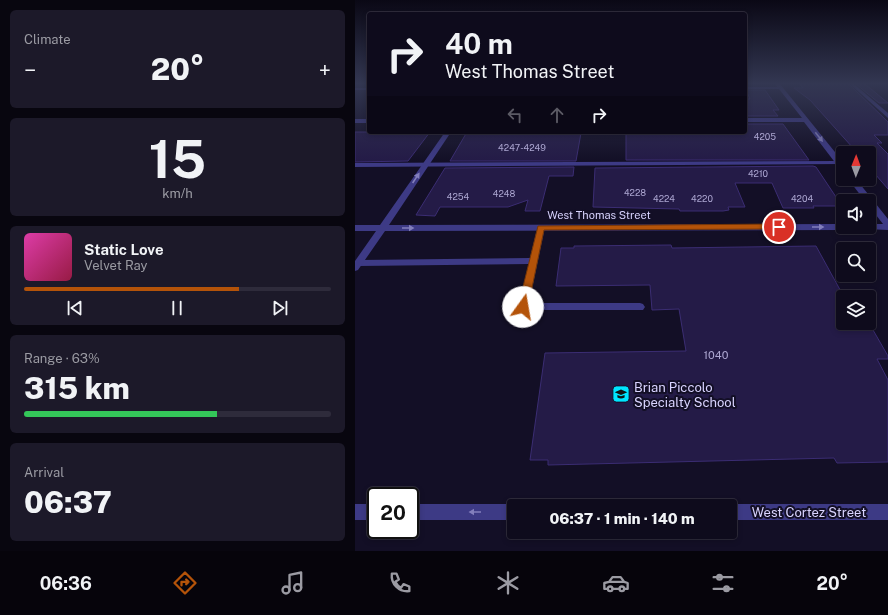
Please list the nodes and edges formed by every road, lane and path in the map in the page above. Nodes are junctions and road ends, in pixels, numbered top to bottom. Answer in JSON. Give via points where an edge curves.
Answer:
{"nodes":[{"id":1,"x":798,"y":110,"type":"edge"},
{"id":2,"x":747,"y":120,"type":"edge"},
{"id":3,"x":806,"y":120,"type":"junction"},
{"id":4,"x":355,"y":121,"type":"edge"},
{"id":5,"x":367,"y":121,"type":"edge"},
{"id":6,"x":447,"y":134,"type":"edge"},
{"id":7,"x":836,"y":159,"type":"edge"},
{"id":8,"x":426,"y":164,"type":"junction"},
{"id":9,"x":355,"y":165,"type":"edge"},
{"id":10,"x":836,"y":165,"type":"edge"},
{"id":11,"x":857,"y":186,"type":"edge"},
{"id":12,"x":888,"y":226,"type":"edge"},
{"id":13,"x":541,"y":227,"type":"junction"},
{"id":14,"x":836,"y":227,"type":"edge"},
{"id":15,"x":876,"y":227,"type":"edge"},
{"id":16,"x":355,"y":228,"type":"edge"},
{"id":17,"x":383,"y":228,"type":"junction"},
{"id":18,"x":534,"y":261,"type":"junction"},
{"id":19,"x":357,"y":265,"type":"edge"},
{"id":20,"x":640,"y":307,"type":"dead end"},
{"id":21,"x":355,"y":512,"type":"edge"},
{"id":22,"x":367,"y":512,"type":"edge"},
{"id":23,"x":419,"y":512,"type":"edge"},
{"id":24,"x":507,"y":512,"type":"edge"},
{"id":25,"x":737,"y":512,"type":"edge"},
{"id":26,"x":888,"y":512,"type":"edge"}],
"edges":[{"from":1,"to":3,"type":"street"},
{"from":2,"to":3,"type":"street"},
{"from":3,"to":7,"type":"street","one_way":true},
{"from":4,"to":5,"type":"street"},
{"from":6,"to":8,"type":"street"},
{"from":8,"to":9,"type":"lane"},
{"from":8,"to":10,"type":"lane"},
{"from":17,"to":8,"type":"street","one_way":true},
{"from":11,"to":12,"type":"street"},
{"from":12,"to":15,"type":"street"},
{"from":13,"to":14,"type":"street","name":"West Thomas Street","one_way":true},
{"from":17,"to":13,"type":"street","name":"West Thomas Street","one_way":true},
{"from":13,"to":18,"type":"lane"},
{"from":16,"to":17,"type":"street","name":"West Thomas Street"},
{"from":17,"to":19,"type":"street"},
{"from":18,"to":19,"type":"lane"},
{"from":18,"to":20,"type":"lane","via":[[523,307]]},
{"from":21,"to":22,"type":"street"},
{"from":24,"to":23,"type":"street","one_way":true},
{"from":25,"to":26,"type":"street","name":"West Cortez Street"}]}
